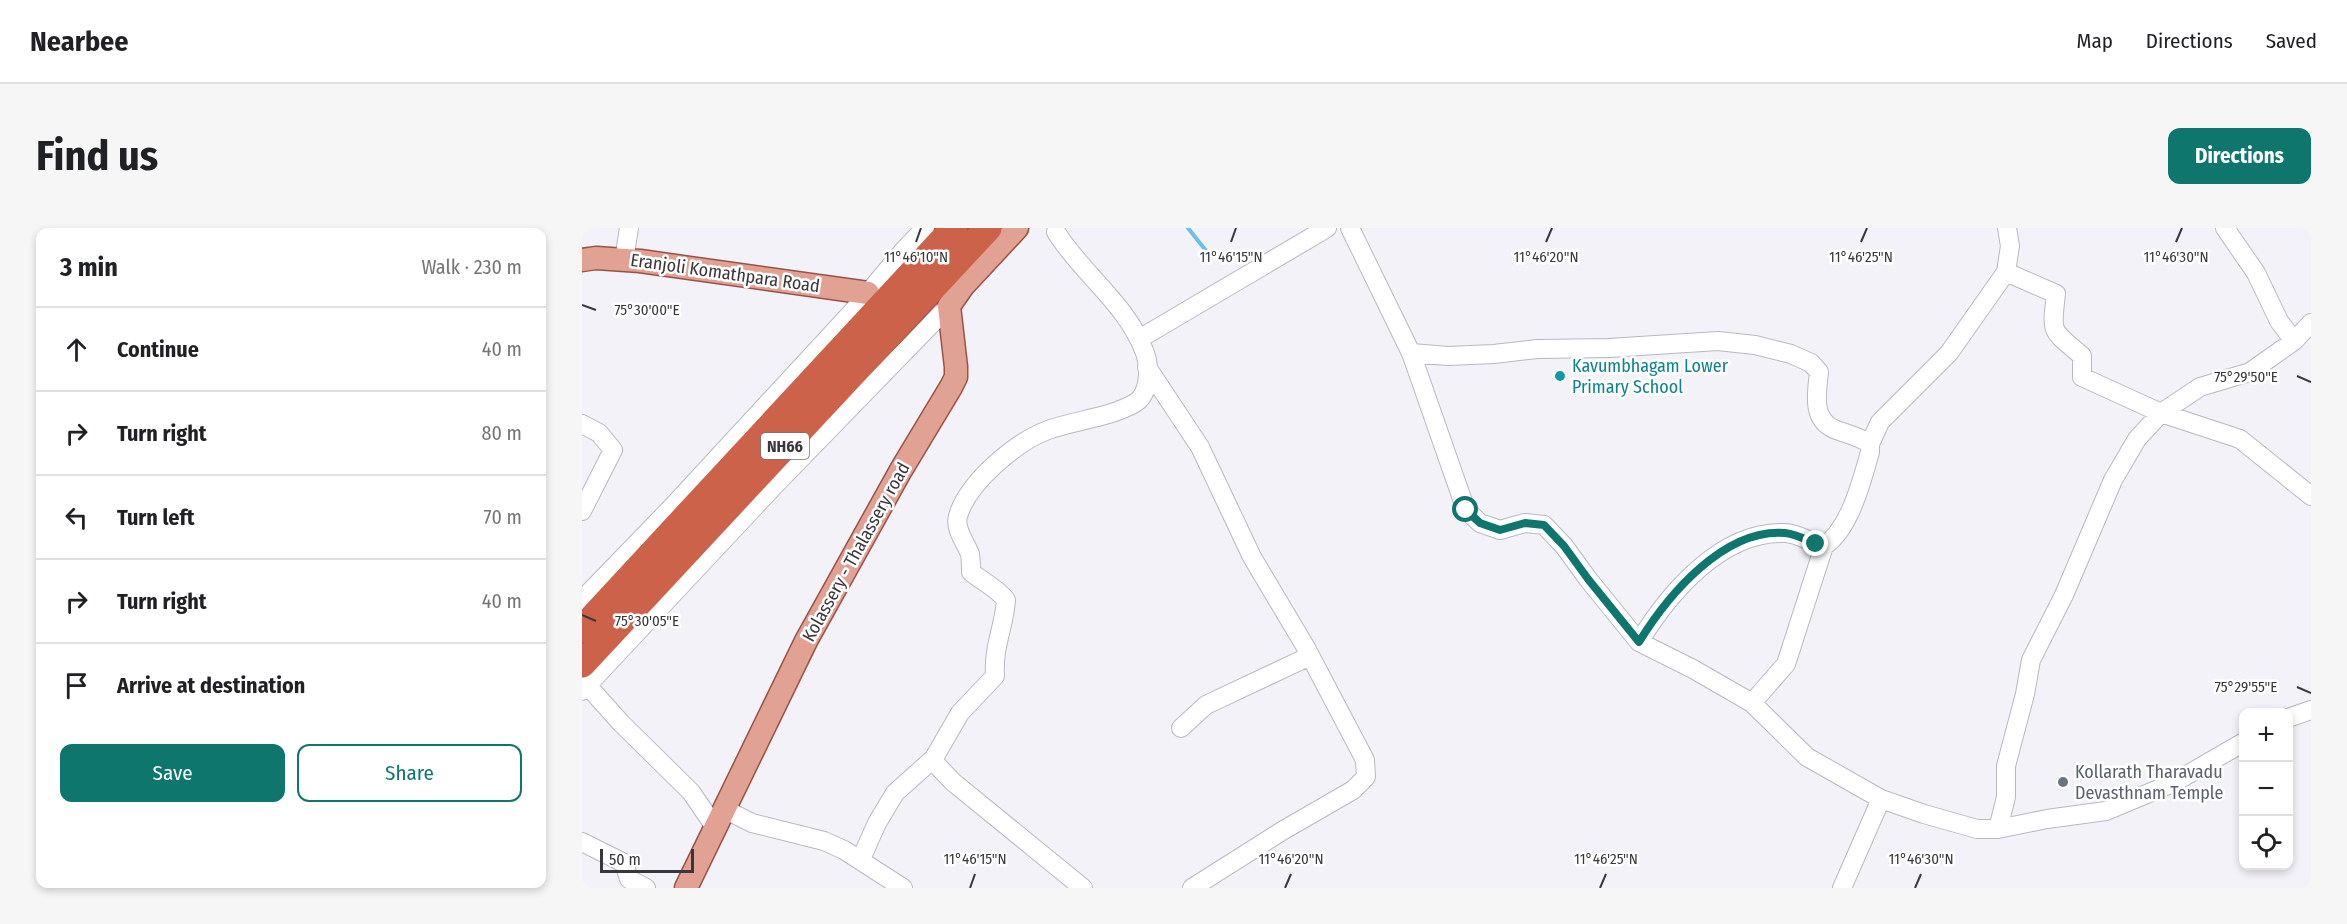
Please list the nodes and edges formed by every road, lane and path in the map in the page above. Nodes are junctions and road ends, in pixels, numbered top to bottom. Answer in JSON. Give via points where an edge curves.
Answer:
{"nodes":[{"id":1,"x":628,"y":228,"type":"edge"},
{"id":2,"x":925,"y":228,"type":"edge"},
{"id":3,"x":954,"y":228,"type":"edge"},
{"id":4,"x":988,"y":228,"type":"edge"},
{"id":5,"x":1017,"y":228,"type":"edge"},
{"id":6,"x":1327,"y":228,"type":"edge"},
{"id":7,"x":1350,"y":228,"type":"edge"},
{"id":8,"x":2007,"y":228,"type":"edge"},
{"id":9,"x":2225,"y":228,"type":"edge"},
{"id":10,"x":1056,"y":232,"type":"dead end"},
{"id":11,"x":624,"y":260,"type":"junction"},
{"id":12,"x":583,"y":263,"type":"edge"},
{"id":13,"x":2006,"y":272,"type":"junction"},
{"id":14,"x":868,"y":292,"type":"junction"},
{"id":15,"x":949,"y":306,"type":"junction"},
{"id":16,"x":2311,"y":323,"type":"edge"},
{"id":17,"x":1138,"y":339,"type":"junction"},
{"id":18,"x":2294,"y":341,"type":"junction"},
{"id":19,"x":1411,"y":353,"type":"junction"},
{"id":20,"x":1148,"y":367,"type":"junction"},
{"id":21,"x":2161,"y":413,"type":"junction"},
{"id":22,"x":582,"y":424,"type":"edge"},
{"id":23,"x":1870,"y":444,"type":"junction"},
{"id":24,"x":2311,"y":496,"type":"edge"},
{"id":25,"x":582,"y":511,"type":"edge"},
{"id":26,"x":1824,"y":546,"type":"junction"},
{"id":27,"x":582,"y":600,"type":"edge"},
{"id":28,"x":582,"y":628,"type":"edge"},
{"id":29,"x":1639,"y":642,"type":"junction"},
{"id":30,"x":1310,"y":656,"type":"junction"},
{"id":31,"x":584,"y":680,"type":"edge"},
{"id":32,"x":1752,"y":702,"type":"junction"},
{"id":33,"x":2311,"y":710,"type":"edge"},
{"id":34,"x":2293,"y":717,"type":"edge"},
{"id":35,"x":1181,"y":728,"type":"dead end"},
{"id":36,"x":2239,"y":745,"type":"edge"},
{"id":37,"x":932,"y":760,"type":"junction"},
{"id":38,"x":1881,"y":799,"type":"junction"},
{"id":39,"x":719,"y":818,"type":"junction"},
{"id":40,"x":1998,"y":829,"type":"junction"},
{"id":41,"x":582,"y":842,"type":"edge"},
{"id":42,"x":861,"y":859,"type":"junction"},
{"id":43,"x":646,"y":888,"type":"edge"},
{"id":44,"x":686,"y":888,"type":"edge"},
{"id":45,"x":903,"y":888,"type":"edge"},
{"id":46,"x":1083,"y":888,"type":"edge"},
{"id":47,"x":1192,"y":888,"type":"edge"},
{"id":48,"x":1842,"y":888,"type":"edge"}],
"edges":[{"from":1,"to":11,"type":"street"},
{"from":2,"to":14,"type":"street"},
{"from":3,"to":28,"type":"highway","number":"NH66"},
{"from":4,"to":31,"type":"highway","number":"NH66"},
{"from":5,"to":15,"type":"main road"},
{"from":6,"to":17,"type":"street"},
{"from":7,"to":19,"type":"street"},
{"from":8,"to":13,"type":"street","via":[[2010,246]]},
{"from":9,"to":18,"type":"street","via":[[2256,273],[2279,321]]},
{"from":10,"to":17,"type":"street","via":[[1120,310]]},
{"from":11,"to":12,"type":"main road","name":"Eranjoli Komathpara Road"},
{"from":11,"to":14,"type":"main road","name":"Eranjoli Komathpara Road"},
{"from":13,"to":21,"type":"street","via":[[2056,294],[2054,331],[2082,356],[2082,377]]},
{"from":13,"to":23,"type":"street","via":[[1949,353],[1880,422]]},
{"from":14,"to":27,"type":"street"},
{"from":15,"to":31,"type":"street"},
{"from":15,"to":39,"type":"main road","name":"Kolassery - Thalassery road","via":[[956,377],[806,641]]},
{"from":16,"to":18,"type":"street"},
{"from":17,"to":20,"type":"street"},
{"from":18,"to":21,"type":"street","via":[[2250,372],[2200,387]]},
{"from":19,"to":23,"type":"street","via":[[1448,356],[1718,340],[1755,345],[1811,363],[1819,372],[1819,415],[1831,428]]},
{"from":19,"to":29,"type":"street","via":[[1466,510],[1480,523],[1500,530],[1525,523],[1544,525]]},
{"from":20,"to":30,"type":"street","via":[[1200,447],[1251,557]]},
{"from":20,"to":37,"type":"street","via":[[1137,402],[1047,430],[1016,448],[986,473],[966,498],[957,518],[970,555],[971,572],[1006,600],[1005,617],[994,652],[995,676],[960,713]]},
{"from":21,"to":24,"type":"street","via":[[2240,439]]},
{"from":21,"to":40,"type":"street","via":[[2137,439],[2113,480],[2064,595],[2031,660],[2006,766],[2006,797]]},
{"from":22,"to":25,"type":"street","via":[[599,433],[613,450]]},
{"from":23,"to":26,"type":"street","via":[[1854,501],[1837,535]]},
{"from":26,"to":29,"type":"street","via":[[1786,533],[1737,542],[1702,564],[1655,615]]},
{"from":26,"to":32,"type":"street","via":[[1786,664]]},
{"from":29,"to":32,"type":"street"},
{"from":30,"to":35,"type":"street","via":[[1206,705]]},
{"from":30,"to":47,"type":"street","via":[[1365,760],[1366,777],[1353,790]]},
{"from":31,"to":39,"type":"street","via":[[621,723]]},
{"from":32,"to":38,"type":"street","via":[[1807,757]]},
{"from":33,"to":34,"type":"street"},
{"from":36,"to":40,"type":"street","via":[[2173,783],[2106,811]]},
{"from":37,"to":42,"type":"street","via":[[895,793]]},
{"from":37,"to":46,"type":"street","via":[[953,782]]},
{"from":38,"to":40,"type":"street","via":[[1977,829]]},
{"from":38,"to":48,"type":"street"},
{"from":39,"to":42,"type":"street","via":[[824,841]]},
{"from":39,"to":44,"type":"main road","name":"Kolassery - Thalassery road"},
{"from":41,"to":43,"type":"street","via":[[624,863],[629,879]]},
{"from":42,"to":45,"type":"street"}]}
